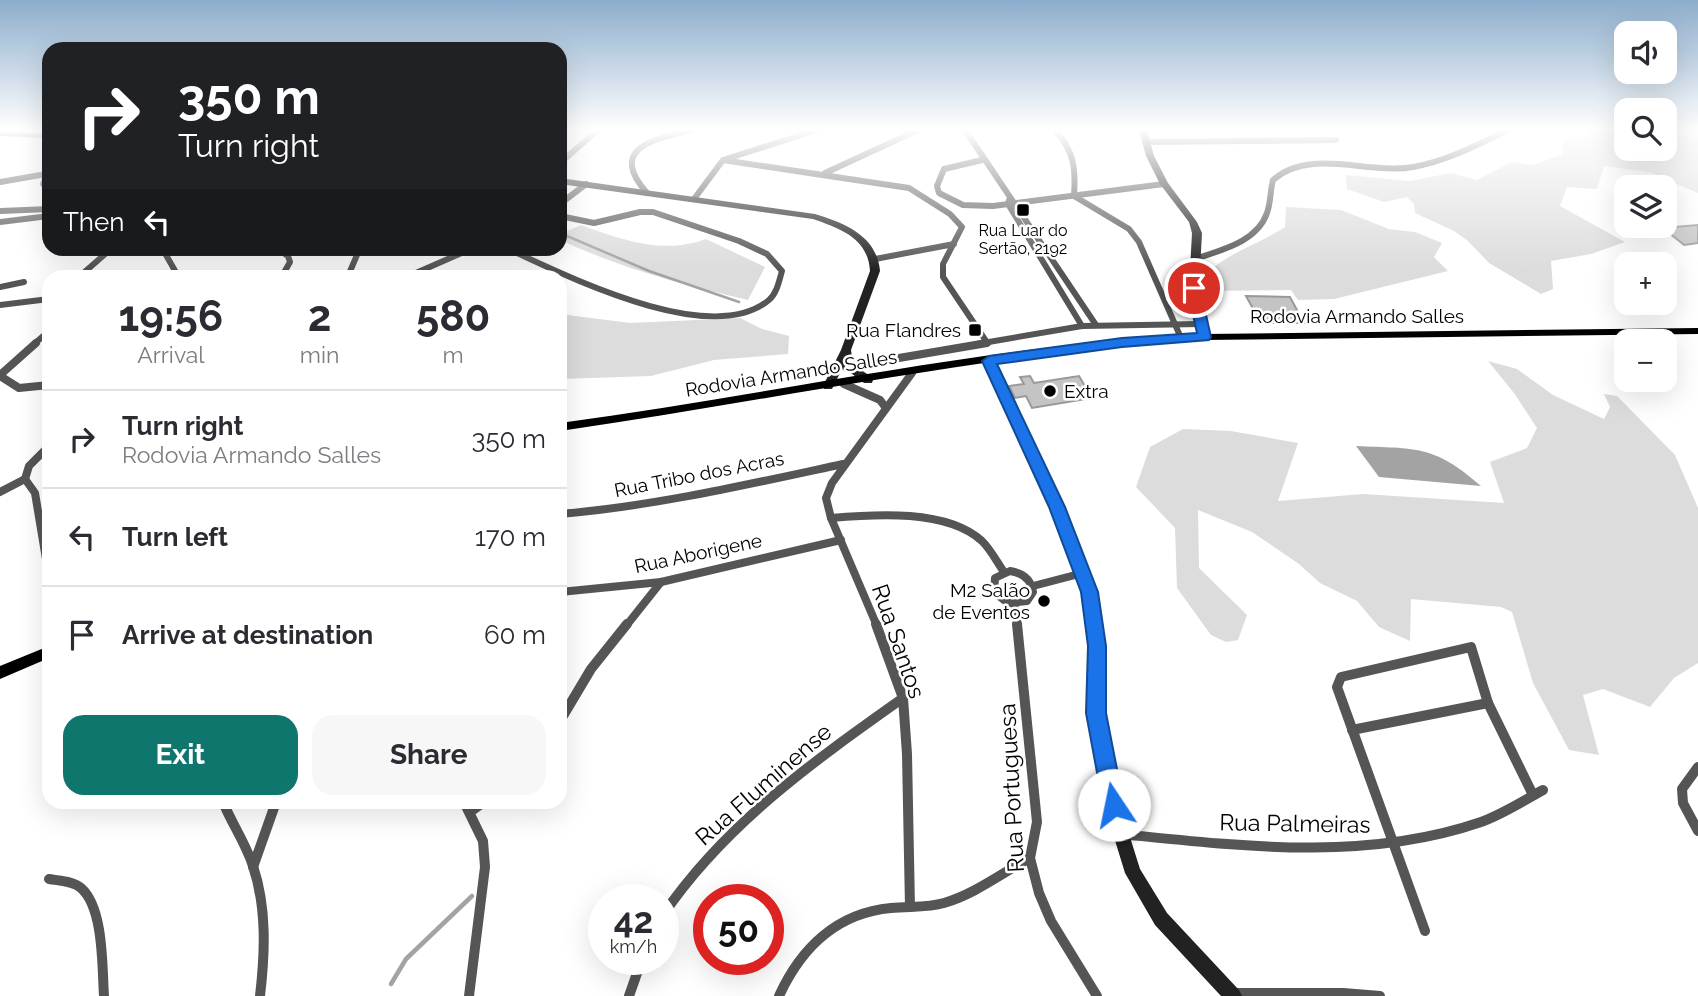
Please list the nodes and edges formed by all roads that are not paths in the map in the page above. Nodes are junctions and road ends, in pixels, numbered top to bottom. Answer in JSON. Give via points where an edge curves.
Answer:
{"nodes":[{"id":1,"x":26,"y":176,"type":"edge"},
{"id":2,"x":633,"y":176,"type":"edge"},
{"id":3,"x":711,"y":176,"type":"edge"},
{"id":4,"x":844,"y":176,"type":"edge"},
{"id":5,"x":941,"y":176,"type":"edge"},
{"id":6,"x":993,"y":176,"type":"edge"},
{"id":7,"x":1076,"y":176,"type":"edge"},
{"id":8,"x":1161,"y":176,"type":"edge"},
{"id":9,"x":1276,"y":176,"type":"edge"},
{"id":10,"x":0,"y":182,"type":"edge"},
{"id":11,"x":567,"y":182,"type":"edge"},
{"id":12,"x":586,"y":184,"type":"junction"},
{"id":13,"x":1164,"y":184,"type":"junction"},
{"id":14,"x":647,"y":193,"type":"junction"},
{"id":15,"x":939,"y":193,"type":"junction"},
{"id":16,"x":1074,"y":196,"type":"junction"},
{"id":17,"x":567,"y":199,"type":"edge"},
{"id":18,"x":694,"y":199,"type":"junction"},
{"id":19,"x":930,"y":199,"type":"junction"},
{"id":20,"x":1011,"y":202,"type":"junction"},
{"id":21,"x":962,"y":205,"type":"junction"},
{"id":22,"x":42,"y":209,"type":"edge"},
{"id":23,"x":0,"y":211,"type":"edge"},
{"id":24,"x":950,"y":214,"type":"junction"},
{"id":25,"x":42,"y":217,"type":"edge"},
{"id":26,"x":567,"y":217,"type":"edge"},
{"id":27,"x":0,"y":222,"type":"edge"},
{"id":28,"x":954,"y":244,"type":"junction"},
{"id":29,"x":103,"y":256,"type":"edge"},
{"id":30,"x":455,"y":256,"type":"edge"},
{"id":31,"x":522,"y":256,"type":"edge"},
{"id":32,"x":1195,"y":259,"type":"junction"},
{"id":33,"x":876,"y":260,"type":"junction"},
{"id":34,"x":87,"y":270,"type":"edge"},
{"id":35,"x":423,"y":270,"type":"edge"},
{"id":36,"x":552,"y":270,"type":"edge"},
{"id":37,"x":567,"y":276,"type":"edge"},
{"id":38,"x":1064,"y":281,"type":"junction"},
{"id":39,"x":24,"y":282,"type":"dead end"},
{"id":40,"x":1055,"y":283,"type":"junction"},
{"id":41,"x":0,"y":287,"type":"edge"},
{"id":42,"x":42,"y":300,"type":"edge"},
{"id":43,"x":0,"y":305,"type":"edge"},
{"id":44,"x":1174,"y":323,"type":"junction"},
{"id":45,"x":1201,"y":324,"type":"junction"},
{"id":46,"x":1096,"y":325,"type":"junction"},
{"id":47,"x":1082,"y":326,"type":"junction"},
{"id":48,"x":1698,"y":331,"type":"edge"},
{"id":49,"x":42,"y":337,"type":"edge"},
{"id":50,"x":1204,"y":337,"type":"junction"},
{"id":51,"x":1181,"y":338,"type":"junction"},
{"id":52,"x":986,"y":341,"type":"junction"},
{"id":53,"x":989,"y":361,"type":"junction"},
{"id":54,"x":842,"y":367,"type":"junction"},
{"id":55,"x":912,"y":373,"type":"junction"},
{"id":56,"x":0,"y":375,"type":"edge"},
{"id":57,"x":868,"y":380,"type":"junction"},
{"id":58,"x":844,"y":384,"type":"junction"},
{"id":59,"x":42,"y":386,"type":"edge"},
{"id":60,"x":828,"y":386,"type":"junction"},
{"id":61,"x":886,"y":408,"type":"junction"},
{"id":62,"x":567,"y":426,"type":"edge"},
{"id":63,"x":42,"y":453,"type":"edge"},
{"id":64,"x":843,"y":464,"type":"junction"},
{"id":65,"x":25,"y":479,"type":"junction"},
{"id":66,"x":0,"y":492,"type":"edge"},
{"id":67,"x":567,"y":513,"type":"edge"},
{"id":68,"x":42,"y":518,"type":"edge"},
{"id":69,"x":831,"y":518,"type":"junction"},
{"id":70,"x":841,"y":540,"type":"junction"},
{"id":71,"x":1004,"y":572,"type":"junction"},
{"id":72,"x":1083,"y":573,"type":"junction"},
{"id":73,"x":661,"y":582,"type":"junction"},
{"id":74,"x":1033,"y":586,"type":"junction"},
{"id":75,"x":567,"y":591,"type":"edge"},
{"id":76,"x":1014,"y":604,"type":"junction"},
{"id":77,"x":42,"y":655,"type":"edge"},
{"id":78,"x":0,"y":673,"type":"edge"},
{"id":79,"x":903,"y":698,"type":"junction"},
{"id":80,"x":1488,"y":703,"type":"junction"},
{"id":81,"x":567,"y":709,"type":"edge"},
{"id":82,"x":1352,"y":730,"type":"junction"},
{"id":83,"x":1698,"y":767,"type":"edge"},
{"id":84,"x":226,"y":809,"type":"edge"},
{"id":85,"x":274,"y":809,"type":"edge"},
{"id":86,"x":468,"y":809,"type":"edge"},
{"id":87,"x":1698,"y":831,"type":"edge"},
{"id":88,"x":1121,"y":834,"type":"junction"},
{"id":89,"x":1394,"y":844,"type":"junction"},
{"id":90,"x":1030,"y":858,"type":"junction"},
{"id":91,"x":253,"y":867,"type":"junction"},
{"id":92,"x":49,"y":879,"type":"dead end"},
{"id":93,"x":679,"y":892,"type":"edge"},
{"id":94,"x":910,"y":907,"type":"junction"},
{"id":95,"x":1425,"y":931,"type":"dead end"},
{"id":96,"x":636,"y":975,"type":"edge"},
{"id":97,"x":1231,"y":994,"type":"edge"},
{"id":98,"x":104,"y":996,"type":"edge"},
{"id":99,"x":260,"y":996,"type":"edge"},
{"id":100,"x":469,"y":996,"type":"edge"},
{"id":101,"x":629,"y":996,"type":"edge"},
{"id":102,"x":779,"y":996,"type":"edge"},
{"id":103,"x":1097,"y":996,"type":"edge"},
{"id":104,"x":1380,"y":996,"type":"edge"}],
"edges":[{"from":1,"to":10,"type":"street"},
{"from":2,"to":14,"type":"street"},
{"from":3,"to":18,"type":"street"},
{"from":4,"to":19,"type":"street","via":[[909,188]]},
{"from":5,"to":15,"type":"street"},
{"from":6,"to":20,"type":"street"},
{"from":7,"to":16,"type":"street"},
{"from":8,"to":13,"type":"street"},
{"from":9,"to":32,"type":"street","via":[[1267,213],[1253,233]]},
{"from":11,"to":12,"type":"street"},
{"from":12,"to":14,"type":"street"},
{"from":12,"to":17,"type":"street"},
{"from":13,"to":16,"type":"street"},
{"from":13,"to":32,"type":"street","via":[[1193,222],[1198,243]]},
{"from":14,"to":18,"type":"street"},
{"from":15,"to":19,"type":"street"},
{"from":15,"to":21,"type":"street"},
{"from":16,"to":20,"type":"street"},
{"from":16,"to":44,"type":"street","via":[[1129,229]]},
{"from":18,"to":33,"type":"street","via":[[836,224],[861,239]]},
{"from":19,"to":24,"type":"street"},
{"from":20,"to":21,"type":"street"},
{"from":20,"to":38,"type":"street"},
{"from":20,"to":40,"type":"street"},
{"from":21,"to":24,"type":"street"},
{"from":22,"to":23,"type":"street"},
{"from":24,"to":28,"type":"street","via":[[962,227]]},
{"from":25,"to":27,"type":"street"},
{"from":26,"to":37,"type":"street","via":[[594,223],[647,211],[739,241],[767,254],[782,271],[769,301],[757,309],[712,318],[666,312]]},
{"from":28,"to":33,"type":"street"},
{"from":28,"to":52,"type":"street","via":[[943,264],[943,277]]},
{"from":29,"to":34,"type":"street"},
{"from":30,"to":35,"type":"street"},
{"from":31,"to":36,"type":"street"},
{"from":32,"to":45,"type":"street","via":[[1194,288]]},
{"from":33,"to":54,"type":"street"},
{"from":38,"to":40,"type":"street"},
{"from":38,"to":46,"type":"street"},
{"from":39,"to":41,"type":"street"},
{"from":40,"to":47,"type":"street"},
{"from":42,"to":43,"type":"street"},
{"from":44,"to":45,"type":"street"},
{"from":44,"to":46,"type":"street"},
{"from":44,"to":51,"type":"street"},
{"from":45,"to":50,"type":"street"},
{"from":46,"to":47,"type":"street"},
{"from":47,"to":52,"type":"street"},
{"from":48,"to":50,"type":"main road","name":"Rodovia Armando Salles"},
{"from":49,"to":56,"type":"street"},
{"from":50,"to":51,"type":"main road","name":"Rodovia Armando Salles"},
{"from":51,"to":53,"type":"main road","name":"Rodovia Armando Salles"},
{"from":52,"to":54,"type":"street"},
{"from":53,"to":55,"type":"main road","name":"Rodovia Armando Salles"},
{"from":53,"to":72,"type":"street"},
{"from":54,"to":57,"type":"street"},
{"from":54,"to":60,"type":"street"},
{"from":55,"to":57,"type":"main road","name":"Rodovia Armando Salles"},
{"from":55,"to":61,"type":"street"},
{"from":56,"to":59,"type":"street","via":[[19,388]]},
{"from":57,"to":58,"type":"main road","name":"Rodovia Armando Salles"},
{"from":58,"to":60,"type":"main road","name":"Rodovia Armando Salles"},
{"from":58,"to":61,"type":"street","via":[[880,400]]},
{"from":60,"to":62,"type":"main road","name":"Rodovia Armando Salles"},
{"from":61,"to":64,"type":"street"},
{"from":63,"to":65,"type":"street","via":[[29,466]]},
{"from":64,"to":67,"type":"street","name":"Rua Tribo dos Acras","via":[[747,485]]},
{"from":64,"to":69,"type":"street","via":[[828,491]]},
{"from":65,"to":66,"type":"street"},
{"from":65,"to":68,"type":"street"},
{"from":69,"to":70,"type":"street","name":"Rua Santos"},
{"from":69,"to":71,"type":"street","via":[[880,515],[944,522],[980,539]]},
{"from":70,"to":73,"type":"street","name":"Rua Aborigene"},
{"from":70,"to":79,"type":"street","name":"Rua Santos"},
{"from":71,"to":74,"type":"street","via":[[1022,574]]},
{"from":71,"to":76,"type":"street","via":[[992,587],[1002,600]]},
{"from":72,"to":74,"type":"street"},
{"from":72,"to":88,"type":"main road","via":[[1097,646],[1097,723]]},
{"from":73,"to":75,"type":"street","name":"Rua Aborigene"},
{"from":73,"to":81,"type":"street","via":[[590,669]]},
{"from":74,"to":76,"type":"street","via":[[1027,601]]},
{"from":76,"to":90,"type":"street","name":"Rua Portuguesa","via":[[1037,822]]},
{"from":77,"to":78,"type":"main road"},
{"from":79,"to":93,"type":"street","name":"Rua Fluminense","via":[[790,782],[713,850]]},
{"from":79,"to":94,"type":"street","name":"Rua Santos"},
{"from":80,"to":82,"type":"street"},
{"from":80,"to":82,"type":"street","via":[[1471,647],[1341,677],[1337,687]]},
{"from":80,"to":89,"type":"street","name":"Rua Palmeiras","via":[[1538,793],[1482,821]]},
{"from":82,"to":89,"type":"street"},
{"from":83,"to":87,"type":"street","via":[[1682,789],[1683,803]]},
{"from":84,"to":91,"type":"street"},
{"from":85,"to":91,"type":"street"},
{"from":86,"to":100,"type":"street","via":[[483,841],[485,867]]},
{"from":88,"to":89,"type":"street","name":"Rua Palmeiras","via":[[1302,849]]},
{"from":88,"to":97,"type":"main road","via":[[1133,873],[1161,919]]},
{"from":89,"to":95,"type":"street"},
{"from":90,"to":94,"type":"street","via":[[944,903]]},
{"from":90,"to":103,"type":"street","name":"Rua Portuguesa","via":[[1051,921]]},
{"from":91,"to":99,"type":"street","via":[[261,907]]},
{"from":92,"to":98,"type":"street","via":[[74,883],[90,898]]},
{"from":94,"to":102,"type":"street","via":[[868,911],[819,936],[786,977]]},
{"from":96,"to":101,"type":"street"},
{"from":97,"to":104,"type":"street"}]}
